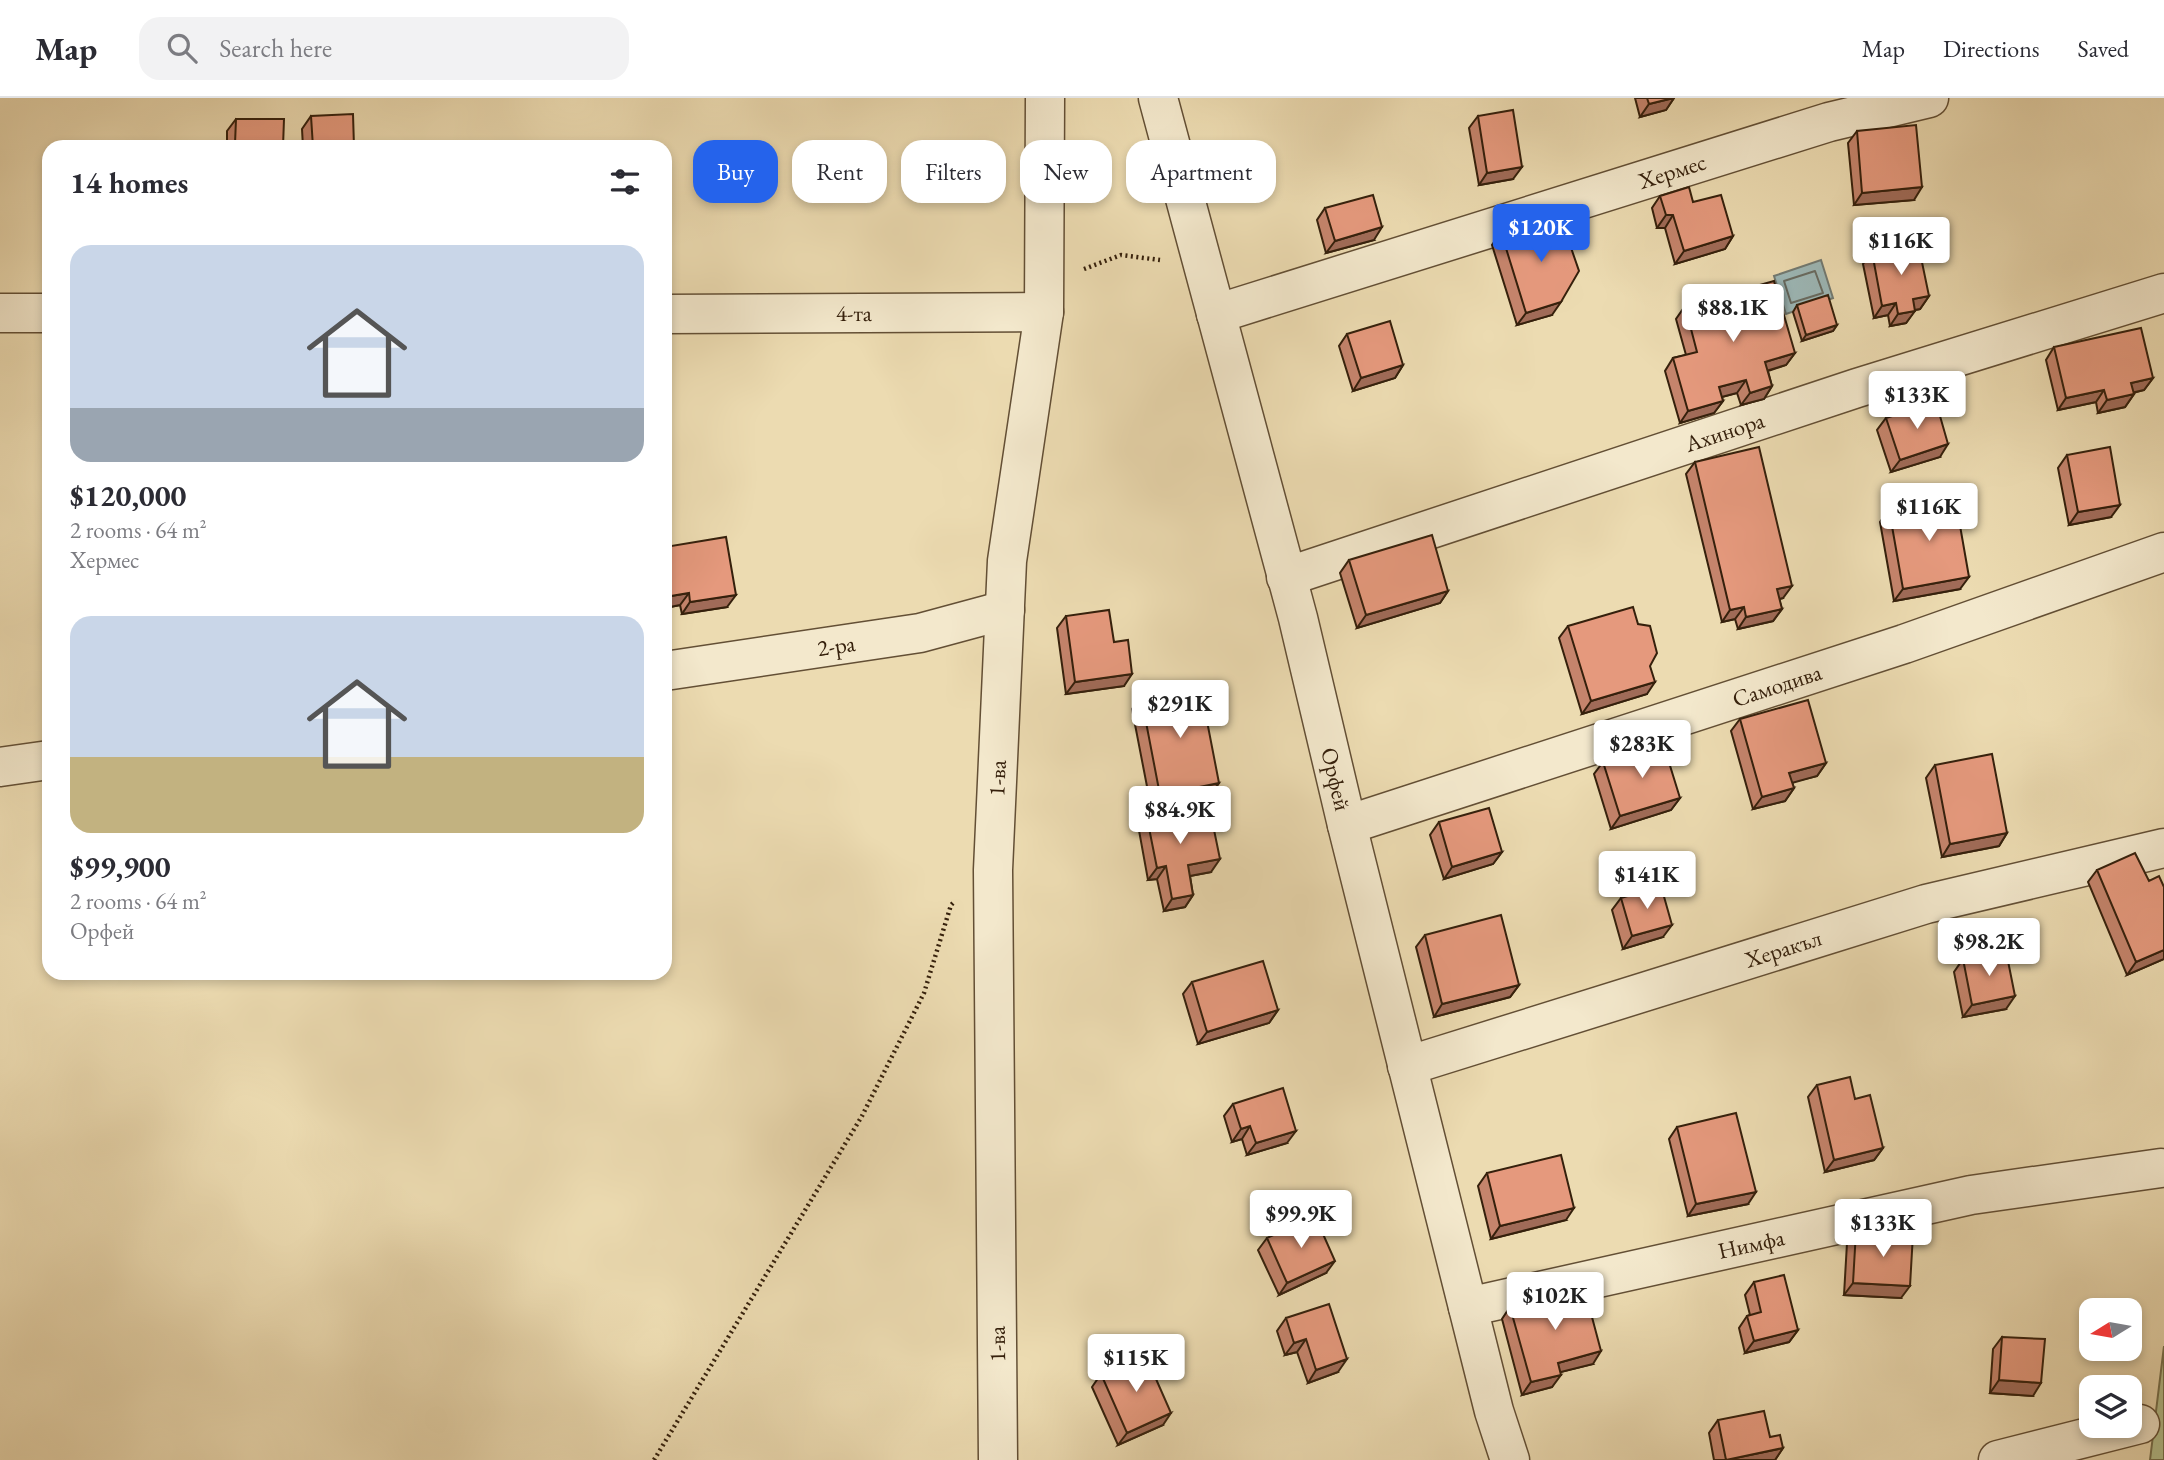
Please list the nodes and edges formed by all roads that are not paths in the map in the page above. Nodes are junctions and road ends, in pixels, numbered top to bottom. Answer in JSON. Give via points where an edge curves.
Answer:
{"nodes":[{"id":1,"x":1045,"y":98,"type":"edge"},
{"id":2,"x":1158,"y":98,"type":"edge"},
{"id":3,"x":1929,"y":98,"type":"edge"},
{"id":4,"x":2164,"y":293,"type":"edge"},
{"id":5,"x":1213,"y":305,"type":"junction"},
{"id":6,"x":1044,"y":312,"type":"junction"},
{"id":7,"x":0,"y":313,"type":"edge"},
{"id":8,"x":42,"y":313,"type":"edge"},
{"id":9,"x":672,"y":314,"type":"edge"},
{"id":10,"x":2164,"y":552,"type":"edge"},
{"id":11,"x":1286,"y":576,"type":"junction"},
{"id":12,"x":1005,"y":610,"type":"junction"},
{"id":13,"x":672,"y":670,"type":"edge"},
{"id":14,"x":42,"y":761,"type":"edge"},
{"id":15,"x":0,"y":767,"type":"edge"},
{"id":16,"x":1347,"y":825,"type":"junction"},
{"id":17,"x":2164,"y":848,"type":"edge"},
{"id":18,"x":1407,"y":1066,"type":"junction"},
{"id":19,"x":2161,"y":1168,"type":"dead end"},
{"id":20,"x":1468,"y":1307,"type":"junction"},
{"id":21,"x":2085,"y":1438,"type":"edge"},
{"id":22,"x":998,"y":1460,"type":"edge"},
{"id":23,"x":1510,"y":1460,"type":"edge"},
{"id":24,"x":1998,"y":1460,"type":"edge"}],
"edges":[{"from":1,"to":6,"type":"street","name":"1-ва"},
{"from":2,"to":5,"type":"street","name":"Орфей"},
{"from":3,"to":5,"type":"street","name":"Хермес","via":[[1829,122]]},
{"from":4,"to":11,"type":"street","name":"Ахинора","via":[[1857,388]]},
{"from":5,"to":11,"type":"street","name":"Орфей"},
{"from":6,"to":9,"type":"street","name":"4-та"},
{"from":6,"to":12,"type":"street","name":"1-ва","via":[[1007,561]]},
{"from":7,"to":8,"type":"street"},
{"from":10,"to":16,"type":"street","name":"Самодива","via":[[1904,644]]},
{"from":11,"to":16,"type":"street","name":"Орфей"},
{"from":12,"to":13,"type":"street","name":"2-ра","via":[[920,634]]},
{"from":12,"to":22,"type":"street","name":"1-ва","via":[[993,870]]},
{"from":14,"to":15,"type":"street"},
{"from":16,"to":18,"type":"street","name":"Орфей"},
{"from":17,"to":18,"type":"street","name":"Херакъл","via":[[1926,904]]},
{"from":18,"to":20,"type":"street","name":"Орфей"},
{"from":19,"to":20,"type":"street","name":"Нимфа","via":[[1971,1195]]},
{"from":20,"to":23,"type":"street","name":"Орфей"},
{"from":21,"to":24,"type":"street"}]}
